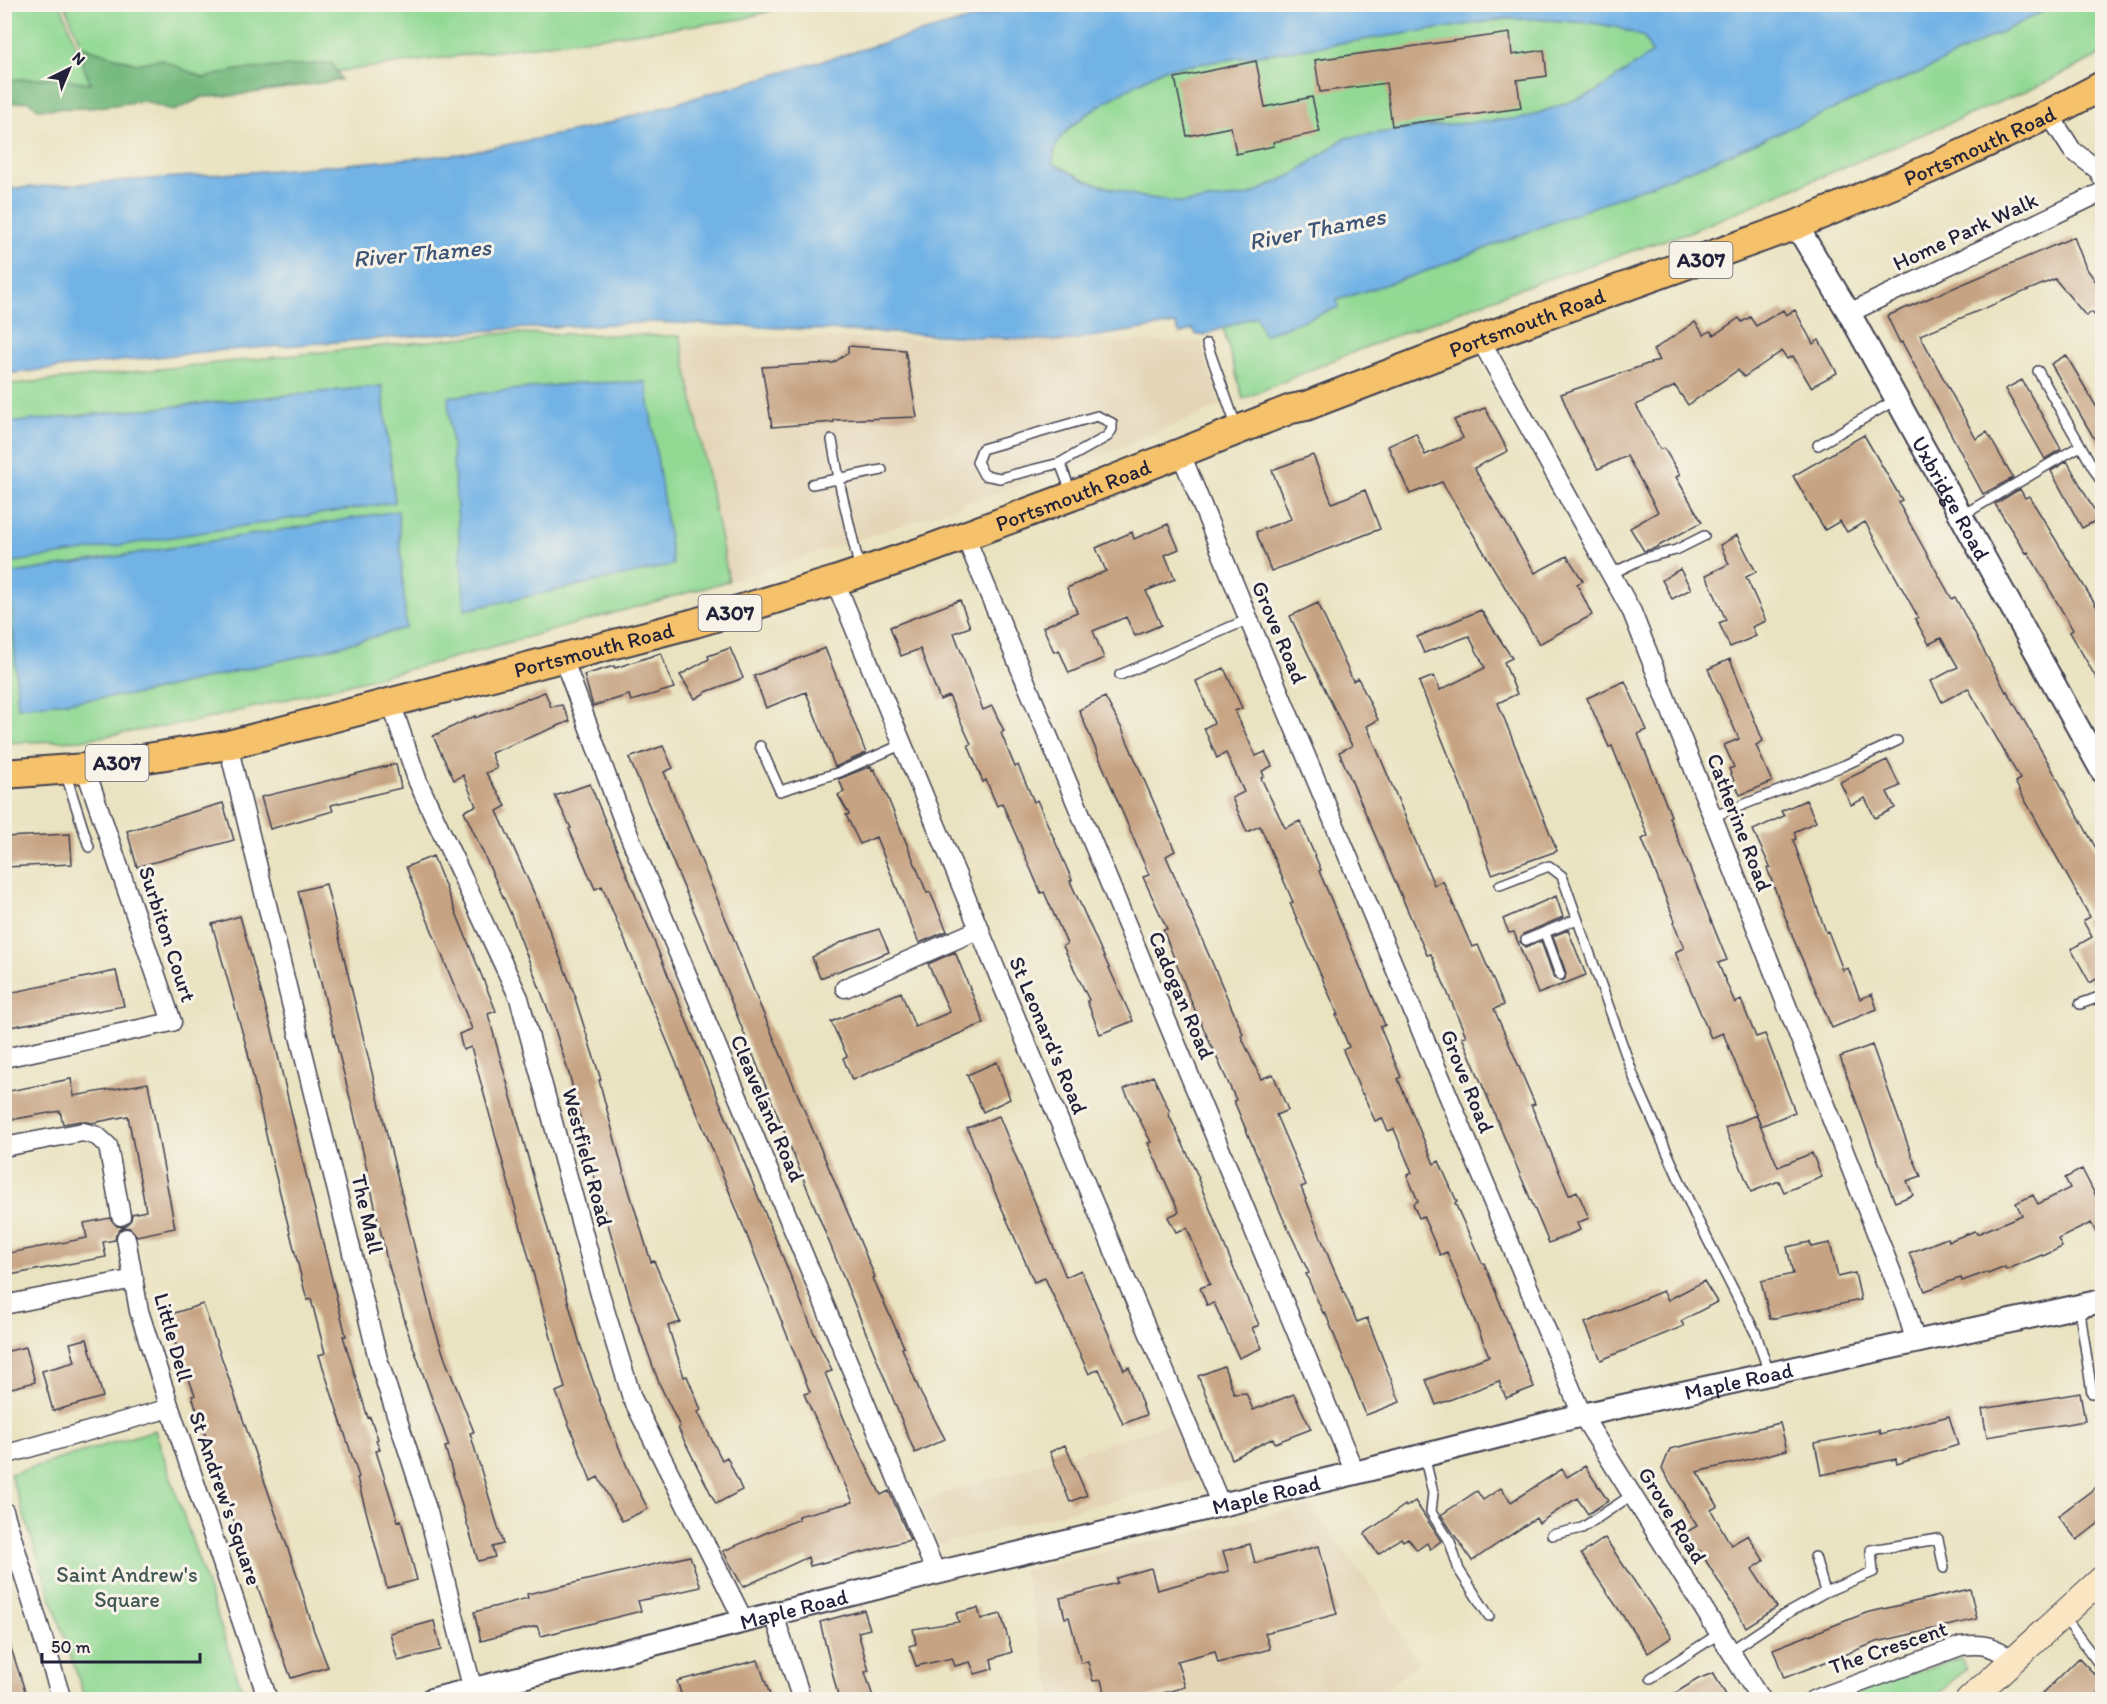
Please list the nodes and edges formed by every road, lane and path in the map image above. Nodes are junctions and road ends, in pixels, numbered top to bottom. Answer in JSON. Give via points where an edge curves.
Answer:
{"nodes":[{"id":1,"x":2103,"y":86,"type":"edge"},
{"id":2,"x":2049,"y":114,"type":"junction"},
{"id":3,"x":2103,"y":178,"type":"edge"},
{"id":4,"x":2103,"y":192,"type":"edge"},
{"id":5,"x":1796,"y":225,"type":"junction"},
{"id":6,"x":1849,"y":313,"type":"junction"},
{"id":7,"x":1480,"y":339,"type":"junction"},
{"id":8,"x":1208,"y":344,"type":"dead end"},
{"id":9,"x":2038,"y":371,"type":"dead end"},
{"id":10,"x":1897,"y":399,"type":"junction"},
{"id":11,"x":1238,"y":431,"type":"junction"},
{"id":12,"x":832,"y":440,"type":"dead end"},
{"id":13,"x":1818,"y":445,"type":"dead end"},
{"id":14,"x":2080,"y":446,"type":"junction"},
{"id":15,"x":1181,"y":454,"type":"junction"},
{"id":16,"x":1060,"y":463,"type":"junction"},
{"id":17,"x":882,"y":470,"type":"dead end"},
{"id":18,"x":839,"y":479,"type":"junction"},
{"id":19,"x":2103,"y":483,"type":"edge"},
{"id":20,"x":812,"y":484,"type":"dead end"},
{"id":21,"x":1072,"y":496,"type":"junction"},
{"id":22,"x":1961,"y":516,"type":"junction"},
{"id":23,"x":965,"y":536,"type":"junction"},
{"id":24,"x":1704,"y":536,"type":"dead end"},
{"id":25,"x":1611,"y":574,"type":"junction"},
{"id":26,"x":848,"y":576,"type":"junction"},
{"id":27,"x":1249,"y":619,"type":"junction"},
{"id":28,"x":562,"y":658,"type":"junction"},
{"id":29,"x":1120,"y":675,"type":"dead end"},
{"id":30,"x":391,"y":703,"type":"junction"},
{"id":31,"x":1897,"y":741,"type":"dead end"},
{"id":32,"x":903,"y":744,"type":"junction"},
{"id":33,"x":228,"y":745,"type":"junction"},
{"id":34,"x":760,"y":746,"type":"dead end"},
{"id":35,"x":75,"y":769,"type":"junction"},
{"id":36,"x":2103,"y":771,"type":"edge"},
{"id":37,"x":4,"y":774,"type":"edge"},
{"id":38,"x":1712,"y":817,"type":"junction"},
{"id":39,"x":89,"y":847,"type":"dead end"},
{"id":40,"x":1500,"y":885,"type":"dead end"},
{"id":41,"x":1577,"y":920,"type":"junction"},
{"id":42,"x":980,"y":929,"type":"junction"},
{"id":43,"x":1545,"y":933,"type":"junction"},
{"id":44,"x":1526,"y":940,"type":"dead end"},
{"id":45,"x":1560,"y":975,"type":"dead end"},
{"id":46,"x":845,"y":988,"type":"dead end"},
{"id":47,"x":2103,"y":996,"type":"edge"},
{"id":48,"x":2080,"y":1004,"type":"dead end"},
{"id":49,"x":4,"y":1058,"type":"edge"},
{"id":50,"x":4,"y":1148,"type":"edge"},
{"id":51,"x":121,"y":1216,"type":"dead end"},
{"id":52,"x":126,"y":1238,"type":"dead end"},
{"id":53,"x":134,"y":1279,"type":"junction"},
{"id":54,"x":2103,"y":1301,"type":"edge"},
{"id":55,"x":4,"y":1305,"type":"edge"},
{"id":56,"x":2079,"y":1306,"type":"junction"},
{"id":57,"x":1915,"y":1340,"type":"junction"},
{"id":58,"x":1769,"y":1373,"type":"junction"},
{"id":59,"x":2092,"y":1394,"type":"dead end"},
{"id":60,"x":170,"y":1408,"type":"junction"},
{"id":61,"x":1582,"y":1415,"type":"junction"},
{"id":62,"x":4,"y":1455,"type":"edge"},
{"id":63,"x":1424,"y":1455,"type":"junction"},
{"id":64,"x":1355,"y":1473,"type":"junction"},
{"id":65,"x":1632,"y":1494,"type":"junction"},
{"id":66,"x":1221,"y":1506,"type":"junction"},
{"id":67,"x":4,"y":1511,"type":"edge"},
{"id":68,"x":1552,"y":1535,"type":"dead end"},
{"id":69,"x":1815,"y":1557,"type":"dead end"},
{"id":70,"x":1944,"y":1568,"type":"dead end"},
{"id":71,"x":936,"y":1574,"type":"junction"},
{"id":72,"x":2103,"y":1579,"type":"edge"},
{"id":73,"x":1825,"y":1592,"type":"junction"},
{"id":74,"x":774,"y":1615,"type":"junction"},
{"id":75,"x":2062,"y":1615,"type":"junction"},
{"id":76,"x":1489,"y":1616,"type":"dead end"},
{"id":77,"x":744,"y":1621,"type":"junction"},
{"id":78,"x":1720,"y":1634,"type":"junction"},
{"id":79,"x":1730,"y":1651,"type":"junction"},
{"id":80,"x":2012,"y":1659,"type":"junction"},
{"id":81,"x":2103,"y":1668,"type":"edge"},
{"id":82,"x":1651,"y":1678,"type":"dead end"},
{"id":83,"x":477,"y":1694,"type":"edge"},
{"id":84,"x":62,"y":1700,"type":"edge"},
{"id":85,"x":268,"y":1700,"type":"edge"},
{"id":86,"x":431,"y":1700,"type":"edge"},
{"id":87,"x":802,"y":1700,"type":"edge"},
{"id":88,"x":1761,"y":1700,"type":"edge"},
{"id":89,"x":1814,"y":1700,"type":"edge"},
{"id":90,"x":1969,"y":1700,"type":"edge"}],
"edges":[{"from":1,"to":2,"type":"main road","name":"Portsmouth Road","number":"A307"},
{"from":2,"to":3,"type":"street","via":[[2072,150]]},
{"from":2,"to":5,"type":"main road","name":"Portsmouth Road","number":"A307"},
{"from":4,"to":6,"type":"street","name":"Home Park Walk"},
{"from":5,"to":6,"type":"street","name":"Uxbridge Road"},
{"from":5,"to":7,"type":"main road","name":"Portsmouth Road","number":"A307"},
{"from":6,"to":10,"type":"street","name":"Uxbridge Road"},
{"from":7,"to":11,"type":"main road","name":"Portsmouth Road","number":"A307"},
{"from":7,"to":25,"type":"street","name":"Catherine Road"},
{"from":8,"to":11,"type":"lane"},
{"from":9,"to":14,"type":"lane"},
{"from":10,"to":13,"type":"lane"},
{"from":10,"to":22,"type":"street","name":"Uxbridge Road"},
{"from":11,"to":15,"type":"main road","name":"Portsmouth Road","number":"A307"},
{"from":12,"to":18,"type":"lane"},
{"from":14,"to":19,"type":"lane"},
{"from":14,"to":22,"type":"lane"},
{"from":15,"to":21,"type":"main road","name":"Portsmouth Road","number":"A307"},
{"from":15,"to":27,"type":"street","name":"Grove Road"},
{"from":16,"to":16,"type":"lane","via":[[1000,478],[984,475],[977,462],[982,449],[1097,416],[1112,423],[1108,436]]},
{"from":16,"to":21,"type":"lane"},
{"from":17,"to":18,"type":"lane"},
{"from":18,"to":20,"type":"lane"},
{"from":18,"to":26,"type":"lane"},
{"from":21,"to":23,"type":"main road","name":"Portsmouth Road","number":"A307"},
{"from":22,"to":36,"type":"street","name":"Uxbridge Road"},
{"from":23,"to":26,"type":"main road","name":"Portsmouth Road","number":"A307"},
{"from":23,"to":64,"type":"street","name":"Cadogan Road"},
{"from":24,"to":25,"type":"lane"},
{"from":25,"to":38,"type":"street","name":"Catherine Road","via":[[1632,612]]},
{"from":26,"to":28,"type":"main road","name":"Portsmouth Road","number":"A307","via":[[695,624]]},
{"from":26,"to":32,"type":"street","name":"St Leonard's Road"},
{"from":27,"to":29,"type":"lane"},
{"from":27,"to":61,"type":"street","name":"Grove Road"},
{"from":28,"to":30,"type":"main road","name":"Portsmouth Road","number":"A307"},
{"from":28,"to":71,"type":"street","name":"Cleaveland Road","via":[[624,823]]},
{"from":30,"to":33,"type":"main road","name":"Portsmouth Road","number":"A307"},
{"from":30,"to":77,"type":"street","name":"Westfield Road","via":[[418,782],[519,998],[632,1398]]},
{"from":31,"to":38,"type":"lane"},
{"from":32,"to":34,"type":"lane","via":[[840,772],[780,791]]},
{"from":32,"to":42,"type":"street","name":"St Leonard's Road"},
{"from":33,"to":35,"type":"main road","name":"Portsmouth Road","number":"A307"},
{"from":33,"to":83,"type":"street","name":"The Mall","via":[[378,1359],[428,1512]]},
{"from":35,"to":37,"type":"main road","name":"Portsmouth Road","number":"A307"},
{"from":35,"to":39,"type":"lane"},
{"from":35,"to":49,"type":"street","name":"Surbiton Court","via":[[172,1022]]},
{"from":38,"to":57,"type":"street","name":"Catherine Road"},
{"from":40,"to":41,"type":"lane","via":[[1549,866],[1562,876]]},
{"from":41,"to":43,"type":"lane"},
{"from":41,"to":58,"type":"lane","via":[[1635,1080],[1695,1215],[1756,1335]]},
{"from":42,"to":46,"type":"street"},
{"from":42,"to":66,"type":"street","name":"St Leonard's Road"},
{"from":43,"to":44,"type":"lane"},
{"from":43,"to":45,"type":"lane"},
{"from":47,"to":48,"type":"lane"},
{"from":50,"to":51,"type":"street","via":[[83,1132],[97,1136],[108,1146]]},
{"from":52,"to":53,"type":"street","name":"Little Dell"},
{"from":53,"to":55,"type":"street"},
{"from":53,"to":60,"type":"street","name":"Little Dell","via":[[139,1311]]},
{"from":54,"to":56,"type":"street","name":"Maple Road"},
{"from":56,"to":57,"type":"street","name":"Maple Road"},
{"from":56,"to":59,"type":"lane"},
{"from":57,"to":58,"type":"street","name":"Maple Road"},
{"from":58,"to":61,"type":"street","name":"Maple Road"},
{"from":60,"to":62,"type":"street","name":"St Andrew's Square"},
{"from":60,"to":85,"type":"street","name":"St Andrew's Square"},
{"from":61,"to":63,"type":"street","name":"Maple Road"},
{"from":61,"to":65,"type":"street","name":"Grove Road"},
{"from":63,"to":64,"type":"street","name":"Maple Road"},
{"from":63,"to":76,"type":"lane","via":[[1432,1493],[1431,1512],[1450,1542],[1459,1570]]},
{"from":64,"to":66,"type":"street","name":"Maple Road"},
{"from":65,"to":68,"type":"lane","via":[[1582,1528]]},
{"from":65,"to":78,"type":"street","name":"Grove Road"},
{"from":66,"to":71,"type":"street","name":"Maple Road"},
{"from":67,"to":84,"type":"street"},
{"from":69,"to":73,"type":"lane"},
{"from":70,"to":73,"type":"lane","via":[[1938,1539],[1870,1550],[1873,1572]]},
{"from":71,"to":74,"type":"street","name":"Maple Road"},
{"from":72,"to":75,"type":"main road"},
{"from":73,"to":79,"type":"lane"},
{"from":74,"to":77,"type":"street","name":"Maple Road"},
{"from":74,"to":87,"type":"street"},
{"from":75,"to":80,"type":"main road"},
{"from":75,"to":81,"type":"lane"},
{"from":77,"to":83,"type":"street","name":"Maple Road"},
{"from":78,"to":79,"type":"street","name":"Grove Road"},
{"from":78,"to":82,"type":"lane"},
{"from":79,"to":88,"type":"street","name":"Grove Road"},
{"from":80,"to":89,"type":"street","name":"The Crescent","via":[[1986,1645],[1961,1646]]},
{"from":80,"to":90,"type":"main road"},
{"from":83,"to":86,"type":"street","name":"Maple Road"}]}
